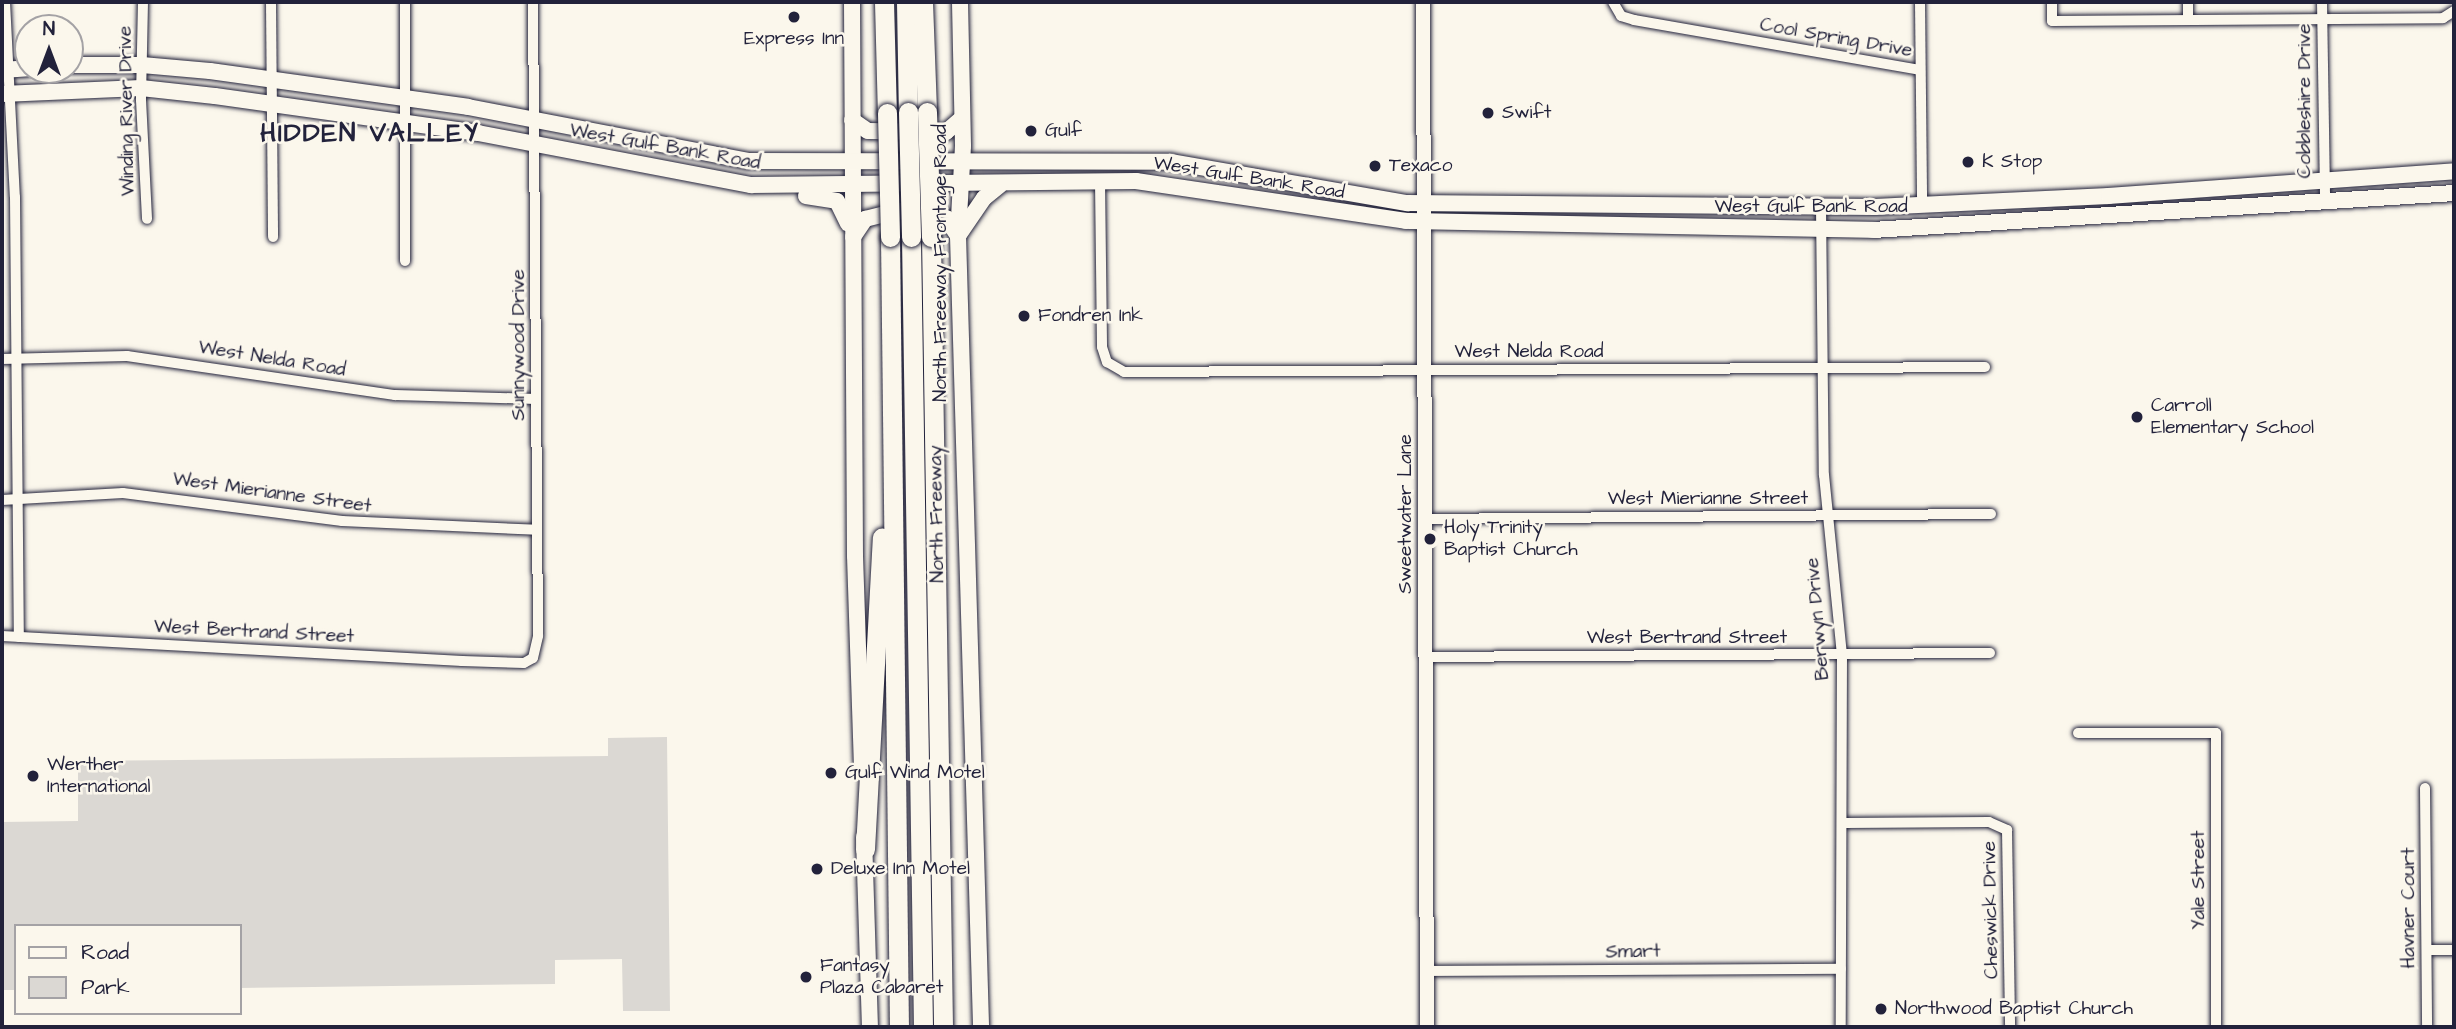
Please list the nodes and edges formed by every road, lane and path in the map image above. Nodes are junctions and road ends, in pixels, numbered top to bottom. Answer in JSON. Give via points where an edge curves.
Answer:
{"nodes":[{"id":1,"x":5,"y":2,"type":"edge"},
{"id":2,"x":143,"y":2,"type":"edge"},
{"id":3,"x":271,"y":2,"type":"edge"},
{"id":4,"x":405,"y":2,"type":"edge"},
{"id":5,"x":533,"y":2,"type":"edge"},
{"id":6,"x":852,"y":2,"type":"edge"},
{"id":7,"x":884,"y":2,"type":"edge"},
{"id":8,"x":906,"y":2,"type":"edge"},
{"id":9,"x":923,"y":2,"type":"edge"},
{"id":10,"x":960,"y":2,"type":"edge"},
{"id":11,"x":1423,"y":2,"type":"edge"},
{"id":12,"x":1613,"y":2,"type":"edge"},
{"id":13,"x":1920,"y":2,"type":"edge"},
{"id":14,"x":2052,"y":2,"type":"edge"},
{"id":15,"x":2188,"y":2,"type":"edge"},
{"id":16,"x":2322,"y":2,"type":"edge"},
{"id":17,"x":2453,"y":12,"type":"edge"},
{"id":18,"x":2188,"y":19,"type":"junction"},
{"id":19,"x":2322,"y":19,"type":"junction"},
{"id":20,"x":84,"y":65,"type":"edge"},
{"id":21,"x":142,"y":65,"type":"junction"},
{"id":22,"x":4,"y":70,"type":"edge"},
{"id":23,"x":1920,"y":70,"type":"junction"},
{"id":24,"x":271,"y":80,"type":"junction"},
{"id":25,"x":141,"y":88,"type":"junction"},
{"id":26,"x":5,"y":94,"type":"edge"},
{"id":27,"x":404,"y":98,"type":"junction"},
{"id":28,"x":272,"y":103,"type":"junction"},
{"id":29,"x":918,"y":112,"type":"junction"},
{"id":30,"x":962,"y":118,"type":"junction"},
{"id":31,"x":534,"y":120,"type":"junction"},
{"id":32,"x":852,"y":120,"type":"junction"},
{"id":33,"x":404,"y":121,"type":"junction"},
{"id":34,"x":534,"y":144,"type":"junction"},
{"id":35,"x":699,"y":152,"type":"junction"},
{"id":36,"x":962,"y":160,"type":"junction"},
{"id":37,"x":852,"y":161,"type":"junction"},
{"id":38,"x":1012,"y":161,"type":"junction"},
{"id":39,"x":2454,"y":170,"type":"edge"},
{"id":40,"x":696,"y":177,"type":"junction"},
{"id":41,"x":2323,"y":180,"type":"junction"},
{"id":42,"x":1100,"y":181,"type":"junction"},
{"id":43,"x":1007,"y":184,"type":"junction"},
{"id":44,"x":852,"y":185,"type":"junction"},
{"id":45,"x":786,"y":186,"type":"junction"},
{"id":46,"x":960,"y":186,"type":"junction"},
{"id":47,"x":2454,"y":193,"type":"edge"},
{"id":48,"x":2325,"y":201,"type":"junction"},
{"id":49,"x":1424,"y":203,"type":"junction"},
{"id":50,"x":1922,"y":204,"type":"junction"},
{"id":51,"x":1821,"y":207,"type":"junction"},
{"id":52,"x":147,"y":219,"type":"dead end"},
{"id":53,"x":1424,"y":221,"type":"junction"},
{"id":54,"x":1822,"y":231,"type":"junction"},
{"id":55,"x":958,"y":236,"type":"junction"},
{"id":56,"x":273,"y":237,"type":"dead end"},
{"id":57,"x":921,"y":237,"type":"junction"},
{"id":58,"x":852,"y":240,"type":"junction"},
{"id":59,"x":405,"y":261,"type":"dead end"},
{"id":60,"x":17,"y":358,"type":"junction"},
{"id":61,"x":2,"y":359,"type":"edge"},
{"id":62,"x":1822,"y":367,"type":"junction"},
{"id":63,"x":1985,"y":367,"type":"dead end"},
{"id":64,"x":1426,"y":370,"type":"junction"},
{"id":65,"x":537,"y":399,"type":"junction"},
{"id":66,"x":895,"y":439,"type":"junction"},
{"id":67,"x":18,"y":498,"type":"junction"},
{"id":68,"x":2,"y":500,"type":"edge"},
{"id":69,"x":1991,"y":514,"type":"dead end"},
{"id":70,"x":1826,"y":516,"type":"junction"},
{"id":71,"x":1424,"y":519,"type":"junction"},
{"id":72,"x":537,"y":530,"type":"junction"},
{"id":73,"x":2,"y":636,"type":"edge"},
{"id":74,"x":19,"y":637,"type":"junction"},
{"id":75,"x":1990,"y":653,"type":"dead end"},
{"id":76,"x":1842,"y":654,"type":"junction"},
{"id":77,"x":1425,"y":657,"type":"junction"},
{"id":78,"x":504,"y":662,"type":"joint"},
{"id":79,"x":2078,"y":733,"type":"dead end"},
{"id":80,"x":2425,"y":788,"type":"dead end"},
{"id":81,"x":1845,"y":823,"type":"junction"},
{"id":82,"x":865,"y":849,"type":"junction"},
{"id":83,"x":2427,"y":950,"type":"junction"},
{"id":84,"x":2454,"y":950,"type":"edge"},
{"id":85,"x":1841,"y":969,"type":"junction"},
{"id":86,"x":1426,"y":971,"type":"junction"},
{"id":87,"x":870,"y":1027,"type":"edge"},
{"id":88,"x":900,"y":1027,"type":"edge"},
{"id":89,"x":923,"y":1027,"type":"edge"},
{"id":90,"x":943,"y":1027,"type":"edge"},
{"id":91,"x":981,"y":1027,"type":"edge"},
{"id":92,"x":1427,"y":1027,"type":"edge"},
{"id":93,"x":1841,"y":1027,"type":"edge"},
{"id":94,"x":2010,"y":1027,"type":"edge"},
{"id":95,"x":2216,"y":1027,"type":"edge"},
{"id":96,"x":2427,"y":1027,"type":"edge"}],
"edges":[{"from":1,"to":22,"type":"street"},
{"from":2,"to":21,"type":"street","name":"Winding River Drive"},
{"from":3,"to":24,"type":"street"},
{"from":4,"to":27,"type":"street"},
{"from":5,"to":31,"type":"street","name":"Sunnywood Drive"},
{"from":6,"to":32,"type":"main road"},
{"from":7,"to":66,"type":"highway","bridge":true},
{"from":8,"to":29,"type":"highway","name":"North Freeway"},
{"from":9,"to":29,"type":"highway","name":"North Freeway"},
{"from":10,"to":30,"type":"main road","name":"North Freeway Frontage Road"},
{"from":11,"to":49,"type":"street","name":"Sweetwater Lane"},
{"from":12,"to":23,"type":"street","name":"Cool Spring Drive","via":[[1621,16]]},
{"from":13,"to":23,"type":"street"},
{"from":14,"to":18,"type":"street","via":[[2052,21]]},
{"from":15,"to":18,"type":"street"},
{"from":16,"to":19,"type":"street","name":"Cobbleshire Drive"},
{"from":17,"to":19,"type":"street","via":[[2443,18]]},
{"from":18,"to":19,"type":"street"},
{"from":19,"to":41,"type":"street","name":"Cobbleshire Drive"},
{"from":20,"to":21,"type":"main road","name":"West Gulf Bank Road"},
{"from":21,"to":24,"type":"main road","name":"West Gulf Bank Road"},
{"from":21,"to":25,"type":"street","name":"Winding River Drive"},
{"from":22,"to":26,"type":"street"},
{"from":23,"to":50,"type":"street"},
{"from":24,"to":27,"type":"main road","name":"West Gulf Bank Road"},
{"from":24,"to":28,"type":"street"},
{"from":25,"to":26,"type":"main road","name":"West Gulf Bank Road"},
{"from":25,"to":28,"type":"main road","name":"West Gulf Bank Road"},
{"from":25,"to":52,"type":"street","name":"Winding River Drive"},
{"from":26,"to":60,"type":"street"},
{"from":27,"to":31,"type":"main road","name":"West Gulf Bank Road"},
{"from":27,"to":33,"type":"street"},
{"from":28,"to":33,"type":"main road","name":"West Gulf Bank Road"},
{"from":28,"to":56,"type":"street"},
{"from":29,"to":57,"type":"highway","name":"North Freeway","bridge":true},
{"from":30,"to":32,"type":"main road","via":[[946,132],[868,131]]},
{"from":30,"to":36,"type":"main road","name":"North Freeway Frontage Road"},
{"from":31,"to":34,"type":"street","name":"Sunnywood Drive"},
{"from":31,"to":35,"type":"main road","name":"West Gulf Bank Road"},
{"from":32,"to":37,"type":"main road"},
{"from":33,"to":34,"type":"main road","name":"West Gulf Bank Road"},
{"from":33,"to":59,"type":"street"},
{"from":34,"to":40,"type":"main road","name":"West Gulf Bank Road"},
{"from":34,"to":65,"type":"street","name":"Sunnywood Drive"},
{"from":35,"to":37,"type":"main road","name":"West Gulf Bank Road","via":[[782,164]]},
{"from":35,"to":40,"type":"main road"},
{"from":36,"to":37,"type":"main road","name":"West Gulf Bank Road"},
{"from":36,"to":38,"type":"main road","name":"West Gulf Bank Road"},
{"from":36,"to":46,"type":"main road","name":"North Freeway Frontage Road"},
{"from":37,"to":44,"type":"main road"},
{"from":38,"to":43,"type":"main road"},
{"from":38,"to":49,"type":"main road","name":"West Gulf Bank Road","via":[[1171,162],[1331,192]]},
{"from":39,"to":41,"type":"main road","name":"West Gulf Bank Road"},
{"from":40,"to":45,"type":"main road","name":"West Gulf Bank Road"},
{"from":41,"to":48,"type":"street","name":"Cobbleshire Drive"},
{"from":41,"to":50,"type":"main road","name":"West Gulf Bank Road"},
{"from":42,"to":43,"type":"main road","name":"West Gulf Bank Road"},
{"from":42,"to":53,"type":"main road","name":"West Gulf Bank Road","via":[[1177,184],[1299,208]]},
{"from":42,"to":64,"type":"street","name":"West Nelda Road","via":[[1101,332],[1107,362],[1135,373]]},
{"from":43,"to":46,"type":"main road","name":"West Gulf Bank Road"},
{"from":43,"to":55,"type":"main road","via":[[984,198]]},
{"from":44,"to":45,"type":"main road","name":"West Gulf Bank Road"},
{"from":44,"to":46,"type":"main road","name":"West Gulf Bank Road"},
{"from":44,"to":58,"type":"main road"},
{"from":45,"to":58,"type":"main road","via":[[804,195],[837,201]]},
{"from":46,"to":55,"type":"main road","name":"North Freeway Frontage Road"},
{"from":47,"to":48,"type":"main road","name":"West Gulf Bank Road"},
{"from":48,"to":54,"type":"main road","name":"West Gulf Bank Road"},
{"from":49,"to":51,"type":"main road","name":"West Gulf Bank Road"},
{"from":49,"to":53,"type":"street","name":"Sweetwater Lane"},
{"from":50,"to":51,"type":"main road","name":"West Gulf Bank Road"},
{"from":51,"to":54,"type":"street","name":"Berwyn Drive"},
{"from":53,"to":54,"type":"main road","name":"West Gulf Bank Road"},
{"from":53,"to":64,"type":"street","name":"Sweetwater Lane"},
{"from":54,"to":62,"type":"street","name":"Berwyn Drive"},
{"from":55,"to":58,"type":"main road","via":[[946,218],[898,211],[865,219]]},
{"from":55,"to":91,"type":"main road","name":"North Freeway Frontage Road"},
{"from":57,"to":89,"type":"highway","name":"North Freeway"},
{"from":57,"to":90,"type":"highway","name":"North Freeway"},
{"from":58,"to":82,"type":"main road","via":[[855,556]]},
{"from":60,"to":61,"type":"street","name":"West Nelda Road"},
{"from":60,"to":65,"type":"street","name":"West Nelda Road","via":[[127,356],[395,395]]},
{"from":60,"to":67,"type":"street"},
{"from":62,"to":63,"type":"street","name":"West Nelda Road"},
{"from":62,"to":64,"type":"street","name":"West Nelda Road"},
{"from":62,"to":70,"type":"street","name":"Berwyn Drive"},
{"from":64,"to":71,"type":"street","name":"Sweetwater Lane"},
{"from":65,"to":72,"type":"street","name":"Sunnywood Drive"},
{"from":66,"to":82,"type":"highway","via":[[880,553]]},
{"from":66,"to":88,"type":"highway","via":[[892,667]]},
{"from":67,"to":68,"type":"street","name":"West Mierianne Street"},
{"from":67,"to":72,"type":"street","name":"West Mierianne Street","via":[[123,493],[355,522]]},
{"from":67,"to":74,"type":"street"},
{"from":69,"to":70,"type":"street","name":"West Mierianne Street"},
{"from":70,"to":71,"type":"street","name":"West Mierianne Street"},
{"from":70,"to":76,"type":"street","name":"Berwyn Drive"},
{"from":71,"to":77,"type":"street","name":"Sweetwater Lane"},
{"from":72,"to":78,"type":"street","name":"Sunnywood Drive","via":[[538,647],[524,663]]},
{"from":73,"to":74,"type":"street","name":"West Bertrand Street"},
{"from":74,"to":78,"type":"street","name":"West Bertrand Street"},
{"from":75,"to":76,"type":"street","name":"West Bertrand Street"},
{"from":76,"to":77,"type":"street","name":"West Bertrand Street"},
{"from":76,"to":81,"type":"street","name":"Berwyn Drive"},
{"from":77,"to":86,"type":"street","name":"Sweetwater Lane"},
{"from":79,"to":95,"type":"street","name":"Yale Street","via":[[2216,733]]},
{"from":80,"to":83,"type":"street","name":"Havner Court"},
{"from":81,"to":85,"type":"street","name":"Berwyn Drive"},
{"from":81,"to":94,"type":"street","name":"Cheswick Drive","via":[[1989,822],[2007,830]]},
{"from":82,"to":87,"type":"main road"},
{"from":83,"to":84,"type":"street"},
{"from":83,"to":96,"type":"street","name":"Havner Court"},
{"from":85,"to":86,"type":"street","name":"Smart"},
{"from":85,"to":93,"type":"street","name":"Berwyn Drive"},
{"from":86,"to":92,"type":"street","name":"Sweetwater Lane"}]}
